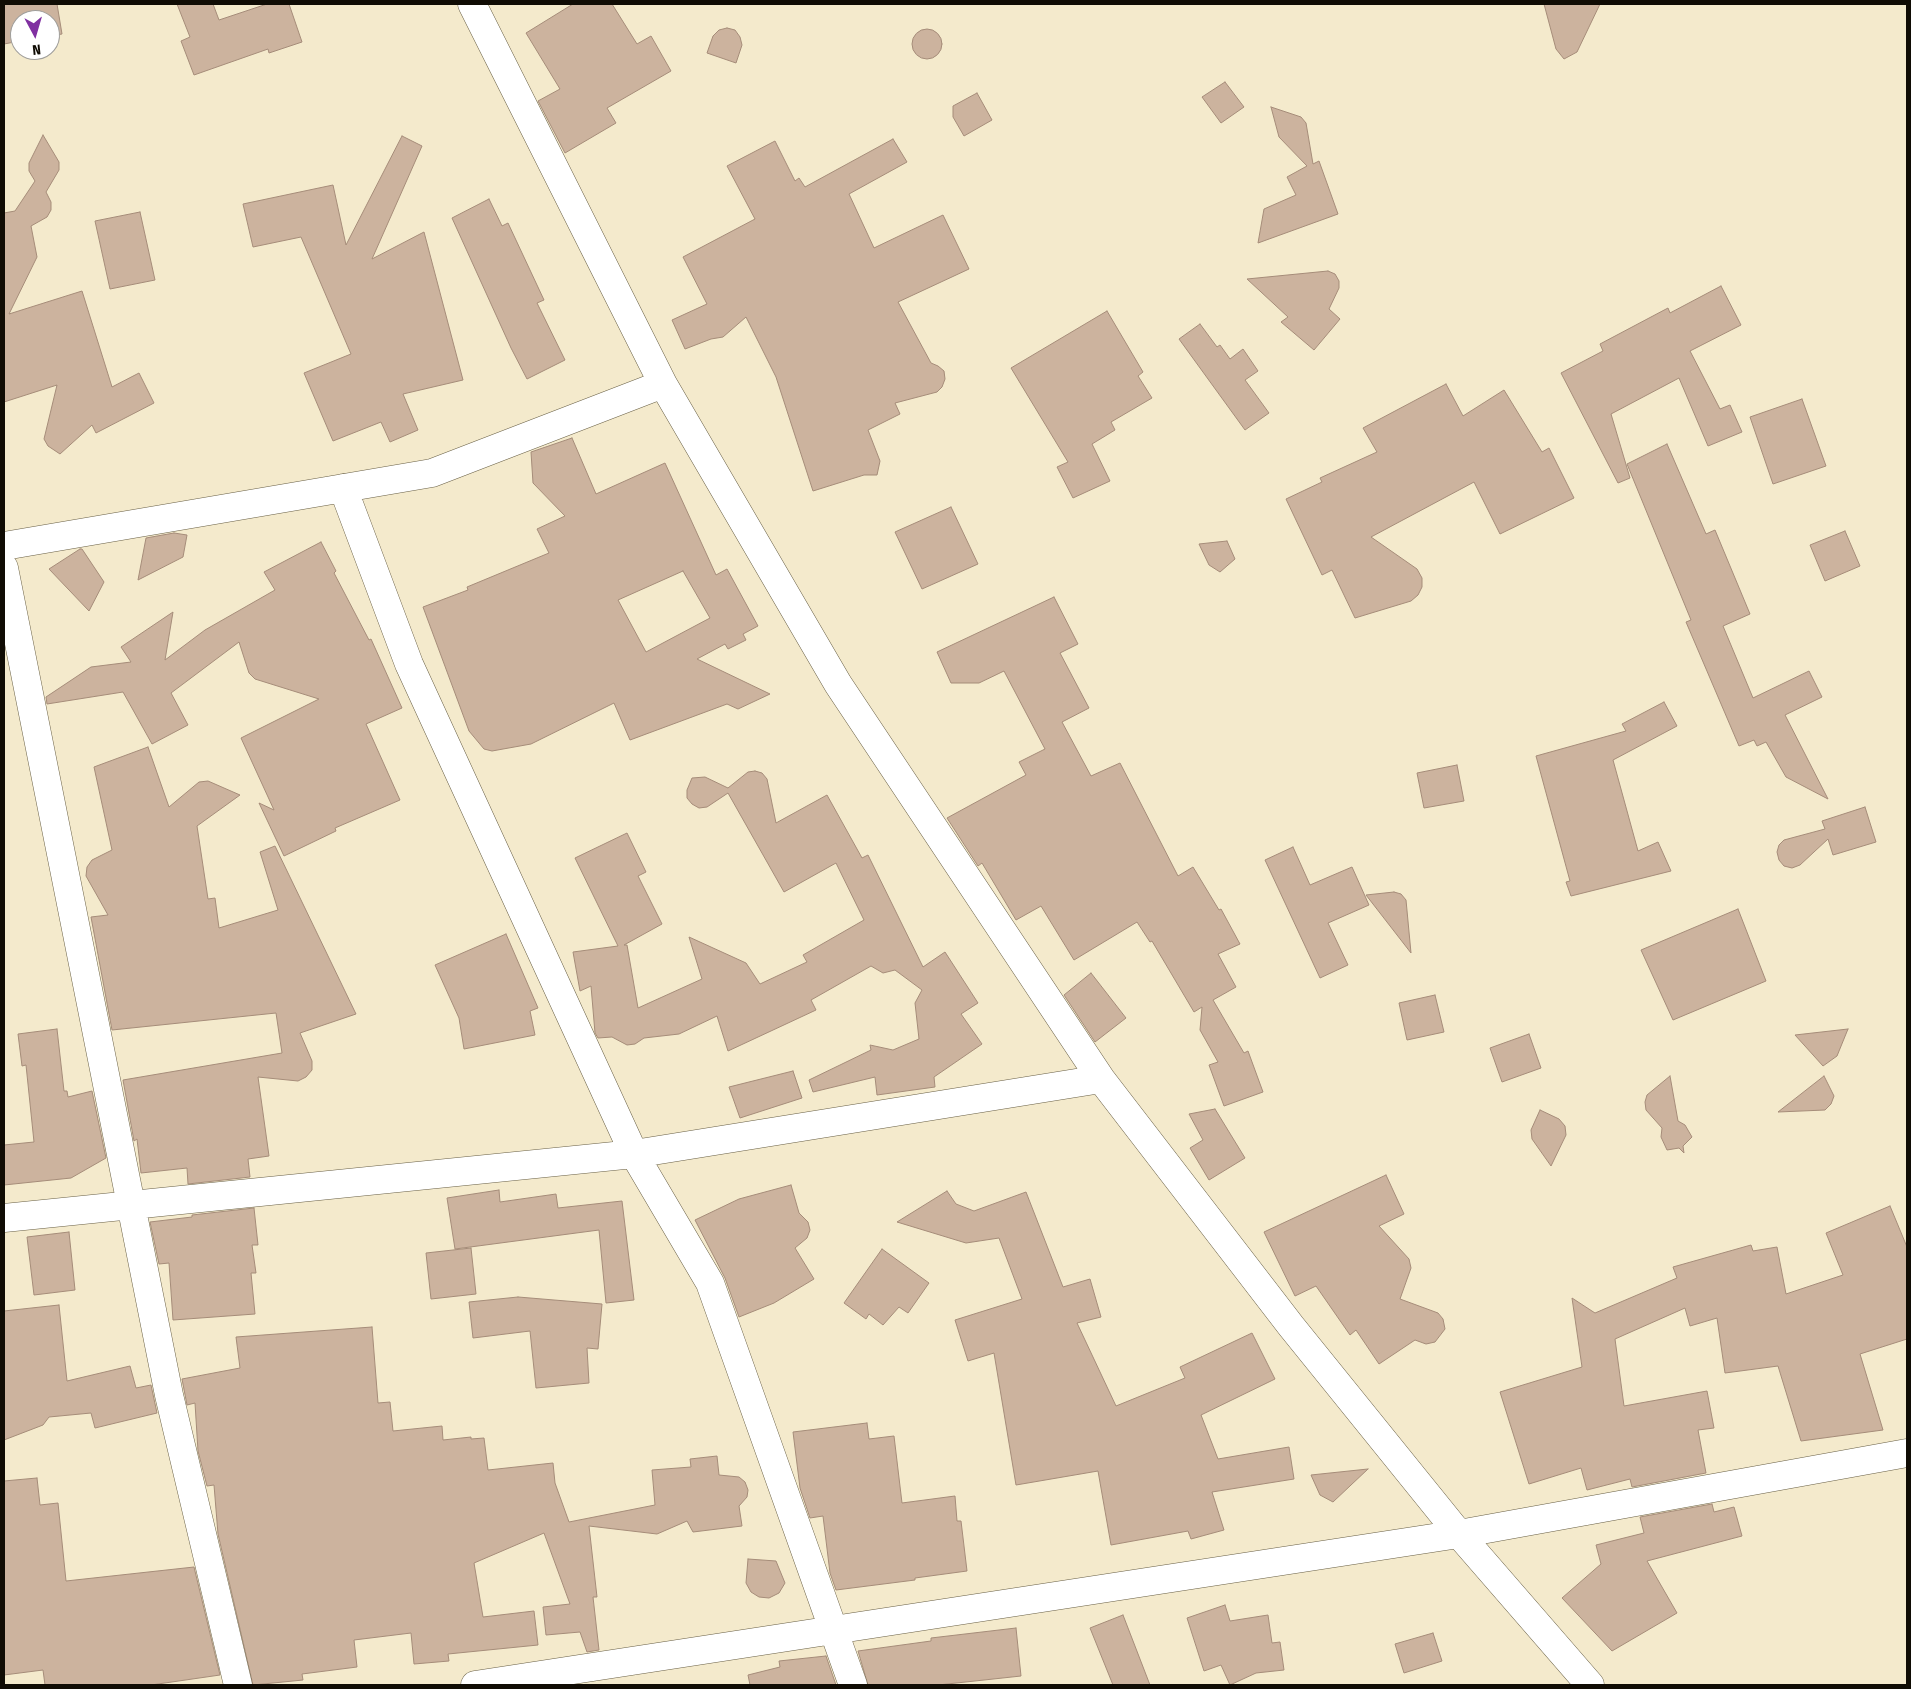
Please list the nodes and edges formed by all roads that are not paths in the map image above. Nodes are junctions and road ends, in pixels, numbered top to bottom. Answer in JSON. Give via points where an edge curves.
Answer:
{"nodes":[{"id":1,"x":472,"y":4,"type":"edge"},
{"id":2,"x":663,"y":384,"type":"junction"},
{"id":3,"x":343,"y":488,"type":"junction"},
{"id":4,"x":4,"y":546,"type":"edge"},
{"id":5,"x":4,"y":568,"type":"edge"},
{"id":6,"x":1101,"y":1079,"type":"junction"},
{"id":7,"x":634,"y":1154,"type":"junction"},
{"id":8,"x":131,"y":1207,"type":"junction"},
{"id":9,"x":4,"y":1218,"type":"edge"},
{"id":10,"x":1907,"y":1453,"type":"edge"},
{"id":11,"x":1458,"y":1534,"type":"junction"},
{"id":12,"x":833,"y":1630,"type":"junction"},
{"id":13,"x":238,"y":1685,"type":"edge"},
{"id":14,"x":475,"y":1685,"type":"edge"},
{"id":15,"x":853,"y":1685,"type":"edge"},
{"id":16,"x":1590,"y":1685,"type":"edge"}],
"edges":[{"from":1,"to":2,"type":"street"},
{"from":2,"to":3,"type":"street","via":[[432,473]]},
{"from":2,"to":6,"type":"street","via":[[838,684]]},
{"from":3,"to":4,"type":"street"},
{"from":3,"to":7,"type":"street","via":[[409,664]]},
{"from":5,"to":8,"type":"street"},
{"from":6,"to":7,"type":"street"},
{"from":6,"to":11,"type":"street","via":[[1291,1326]]},
{"from":7,"to":8,"type":"street"},
{"from":7,"to":12,"type":"street","via":[[710,1283]]},
{"from":8,"to":9,"type":"street"},
{"from":8,"to":13,"type":"street","via":[[169,1395]]},
{"from":10,"to":11,"type":"street"},
{"from":11,"to":12,"type":"street"},
{"from":11,"to":16,"type":"street"},
{"from":12,"to":14,"type":"street"},
{"from":12,"to":15,"type":"street"}]}
